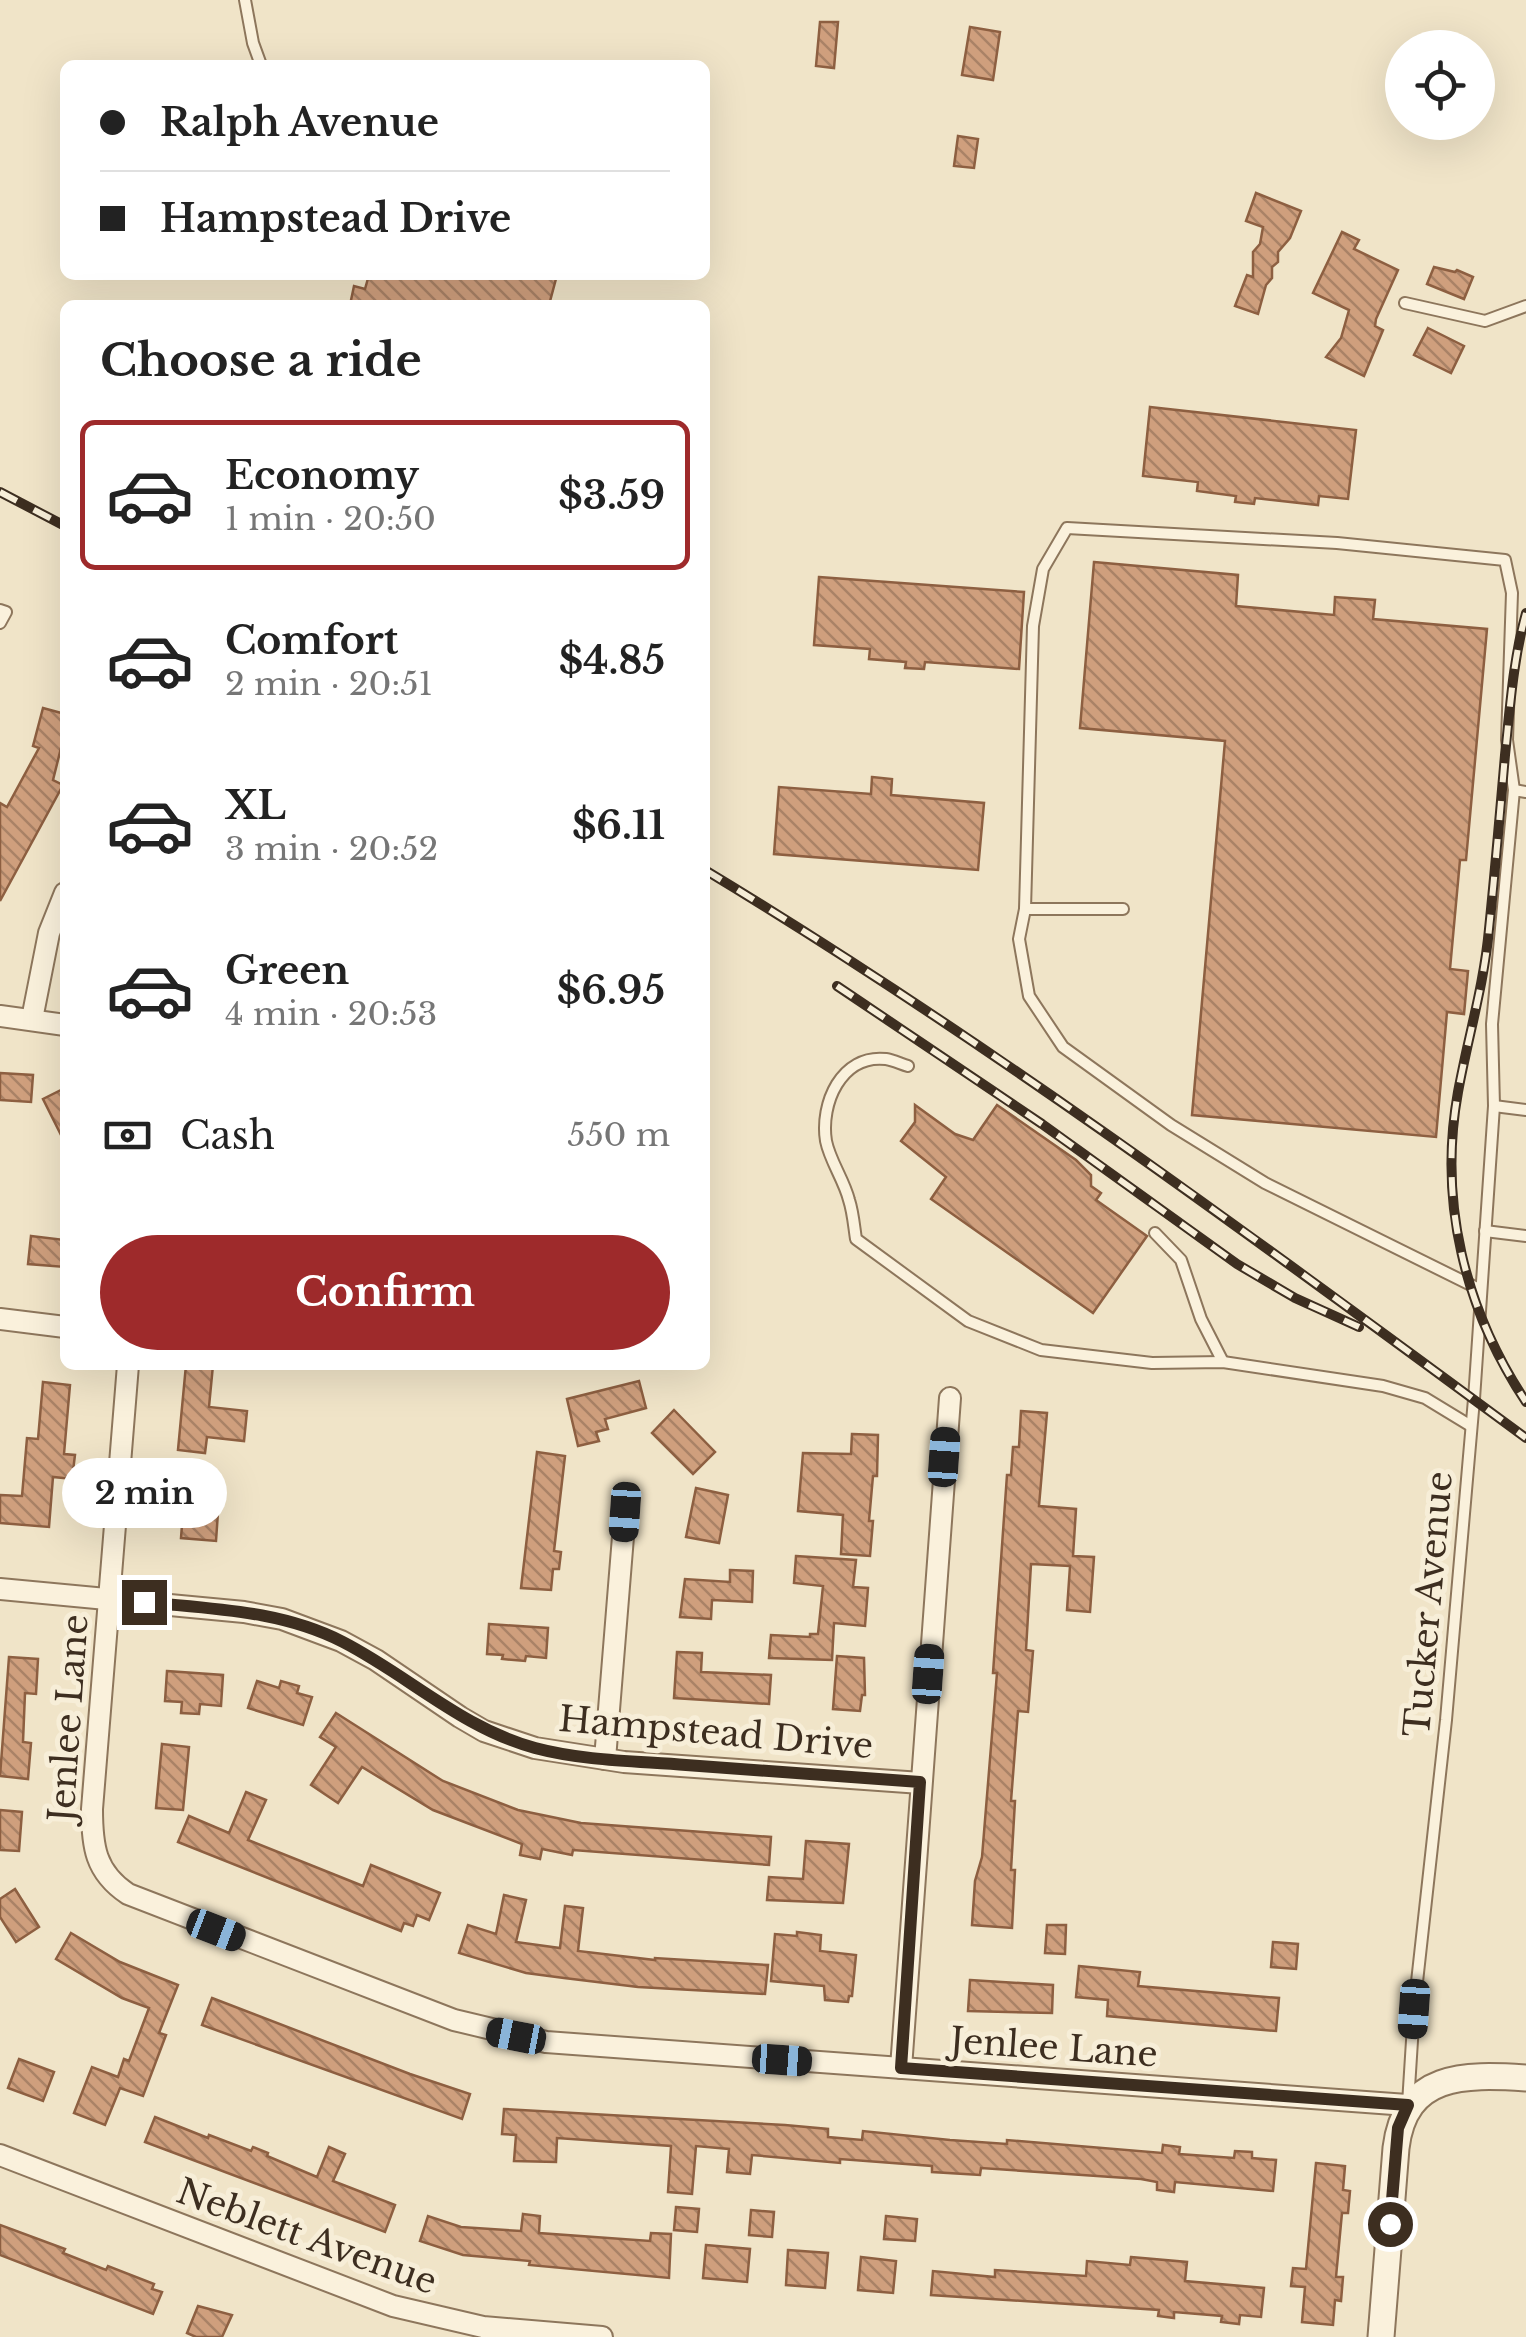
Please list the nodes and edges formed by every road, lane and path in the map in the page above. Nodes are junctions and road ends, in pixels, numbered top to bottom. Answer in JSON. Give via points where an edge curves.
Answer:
{"nodes":[{"id":1,"x":245,"y":0,"type":"edge"},
{"id":2,"x":259,"y":60,"type":"edge"},
{"id":3,"x":1405,"y":303,"type":"dead end"},
{"id":4,"x":1526,"y":306,"type":"edge"},
{"id":5,"x":0,"y":610,"type":"edge"},
{"id":6,"x":0,"y":622,"type":"edge"},
{"id":7,"x":1520,"y":791,"type":"edge"},
{"id":8,"x":60,"y":905,"type":"edge"},
{"id":9,"x":1025,"y":909,"type":"junction"},
{"id":10,"x":1123,"y":909,"type":"dead end"},
{"id":11,"x":0,"y":1016,"type":"edge"},
{"id":12,"x":32,"y":1019,"type":"junction"},
{"id":13,"x":60,"y":1023,"type":"edge"},
{"id":14,"x":908,"y":1066,"type":"dead end"},
{"id":15,"x":1494,"y":1106,"type":"junction"},
{"id":16,"x":1526,"y":1110,"type":"edge"},
{"id":17,"x":1485,"y":1231,"type":"junction"},
{"id":18,"x":1155,"y":1233,"type":"dead end"},
{"id":19,"x":1526,"y":1236,"type":"edge"},
{"id":20,"x":1481,"y":1290,"type":"junction"},
{"id":21,"x":0,"y":1320,"type":"edge"},
{"id":22,"x":60,"y":1326,"type":"edge"},
{"id":23,"x":1223,"y":1362,"type":"junction"},
{"id":24,"x":128,"y":1370,"type":"edge"},
{"id":25,"x":950,"y":1398,"type":"dead end"},
{"id":26,"x":1472,"y":1426,"type":"junction"},
{"id":27,"x":625,"y":1512,"type":"dead end"},
{"id":28,"x":0,"y":1589,"type":"edge"},
{"id":29,"x":110,"y":1599,"type":"junction"},
{"id":30,"x":606,"y":1759,"type":"junction"},
{"id":31,"x":920,"y":1782,"type":"junction"},
{"id":32,"x":901,"y":2068,"type":"junction"},
{"id":33,"x":1526,"y":2078,"type":"edge"},
{"id":34,"x":1408,"y":2105,"type":"junction"},
{"id":35,"x":0,"y":2155,"type":"edge"},
{"id":36,"x":602,"y":2337,"type":"edge"},
{"id":37,"x":1380,"y":2337,"type":"edge"}],
"edges":[{"from":1,"to":2,"type":"lane"},
{"from":3,"to":4,"type":"lane","via":[[1485,321]]},
{"from":5,"to":6,"type":"lane","via":[[6,612]]},
{"from":7,"to":9,"type":"lane","name":"Tucker Avenue","via":[[1507,740],[1512,594],[1504,560],[1067,528],[1043,569],[1033,626]]},
{"from":7,"to":15,"type":"lane","name":"Tucker Avenue","via":[[1492,1024]]},
{"from":8,"to":12,"type":"street"},
{"from":9,"to":10,"type":"lane"},
{"from":9,"to":20,"type":"lane","via":[[1019,939],[1030,996],[1064,1047],[1171,1125],[1265,1182]]},
{"from":11,"to":12,"type":"street"},
{"from":12,"to":13,"type":"street"},
{"from":14,"to":23,"type":"lane","via":[[864,1061],[844,1072],[825,1115],[826,1143],[849,1199],[856,1238],[968,1321],[1041,1350],[1152,1363]]},
{"from":15,"to":16,"type":"lane"},
{"from":15,"to":17,"type":"lane","name":"Tucker Avenue"},
{"from":17,"to":19,"type":"lane"},
{"from":17,"to":20,"type":"lane","name":"Tucker Avenue"},
{"from":18,"to":23,"type":"lane","via":[[1181,1260]]},
{"from":20,"to":26,"type":"lane","name":"Tucker Avenue"},
{"from":21,"to":22,"type":"street"},
{"from":23,"to":26,"type":"lane","via":[[1408,1392]]},
{"from":24,"to":29,"type":"street","name":"Jenlee Lane"},
{"from":25,"to":31,"type":"street"},
{"from":26,"to":34,"type":"lane","name":"Tucker Avenue"},
{"from":27,"to":30,"type":"street"},
{"from":28,"to":29,"type":"street","name":"Hampstead Drive"},
{"from":29,"to":30,"type":"street","name":"Hampstead Drive","via":[[244,1612],[312,1629],[376,1660],[484,1730],[536,1748]]},
{"from":29,"to":32,"type":"street","name":"Jenlee Lane","via":[[92,1846],[102,1870],[128,1894],[486,2030],[546,2042]]},
{"from":30,"to":31,"type":"street","name":"Hampstead Drive"},
{"from":31,"to":32,"type":"street"},
{"from":32,"to":34,"type":"street","name":"Jenlee Lane"},
{"from":33,"to":34,"type":"street","via":[[1454,2078]]},
{"from":34,"to":37,"type":"street","via":[[1398,2128]]},
{"from":35,"to":36,"type":"street","name":"Neblett Avenue","via":[[393,2306],[482,2327]]}]}
